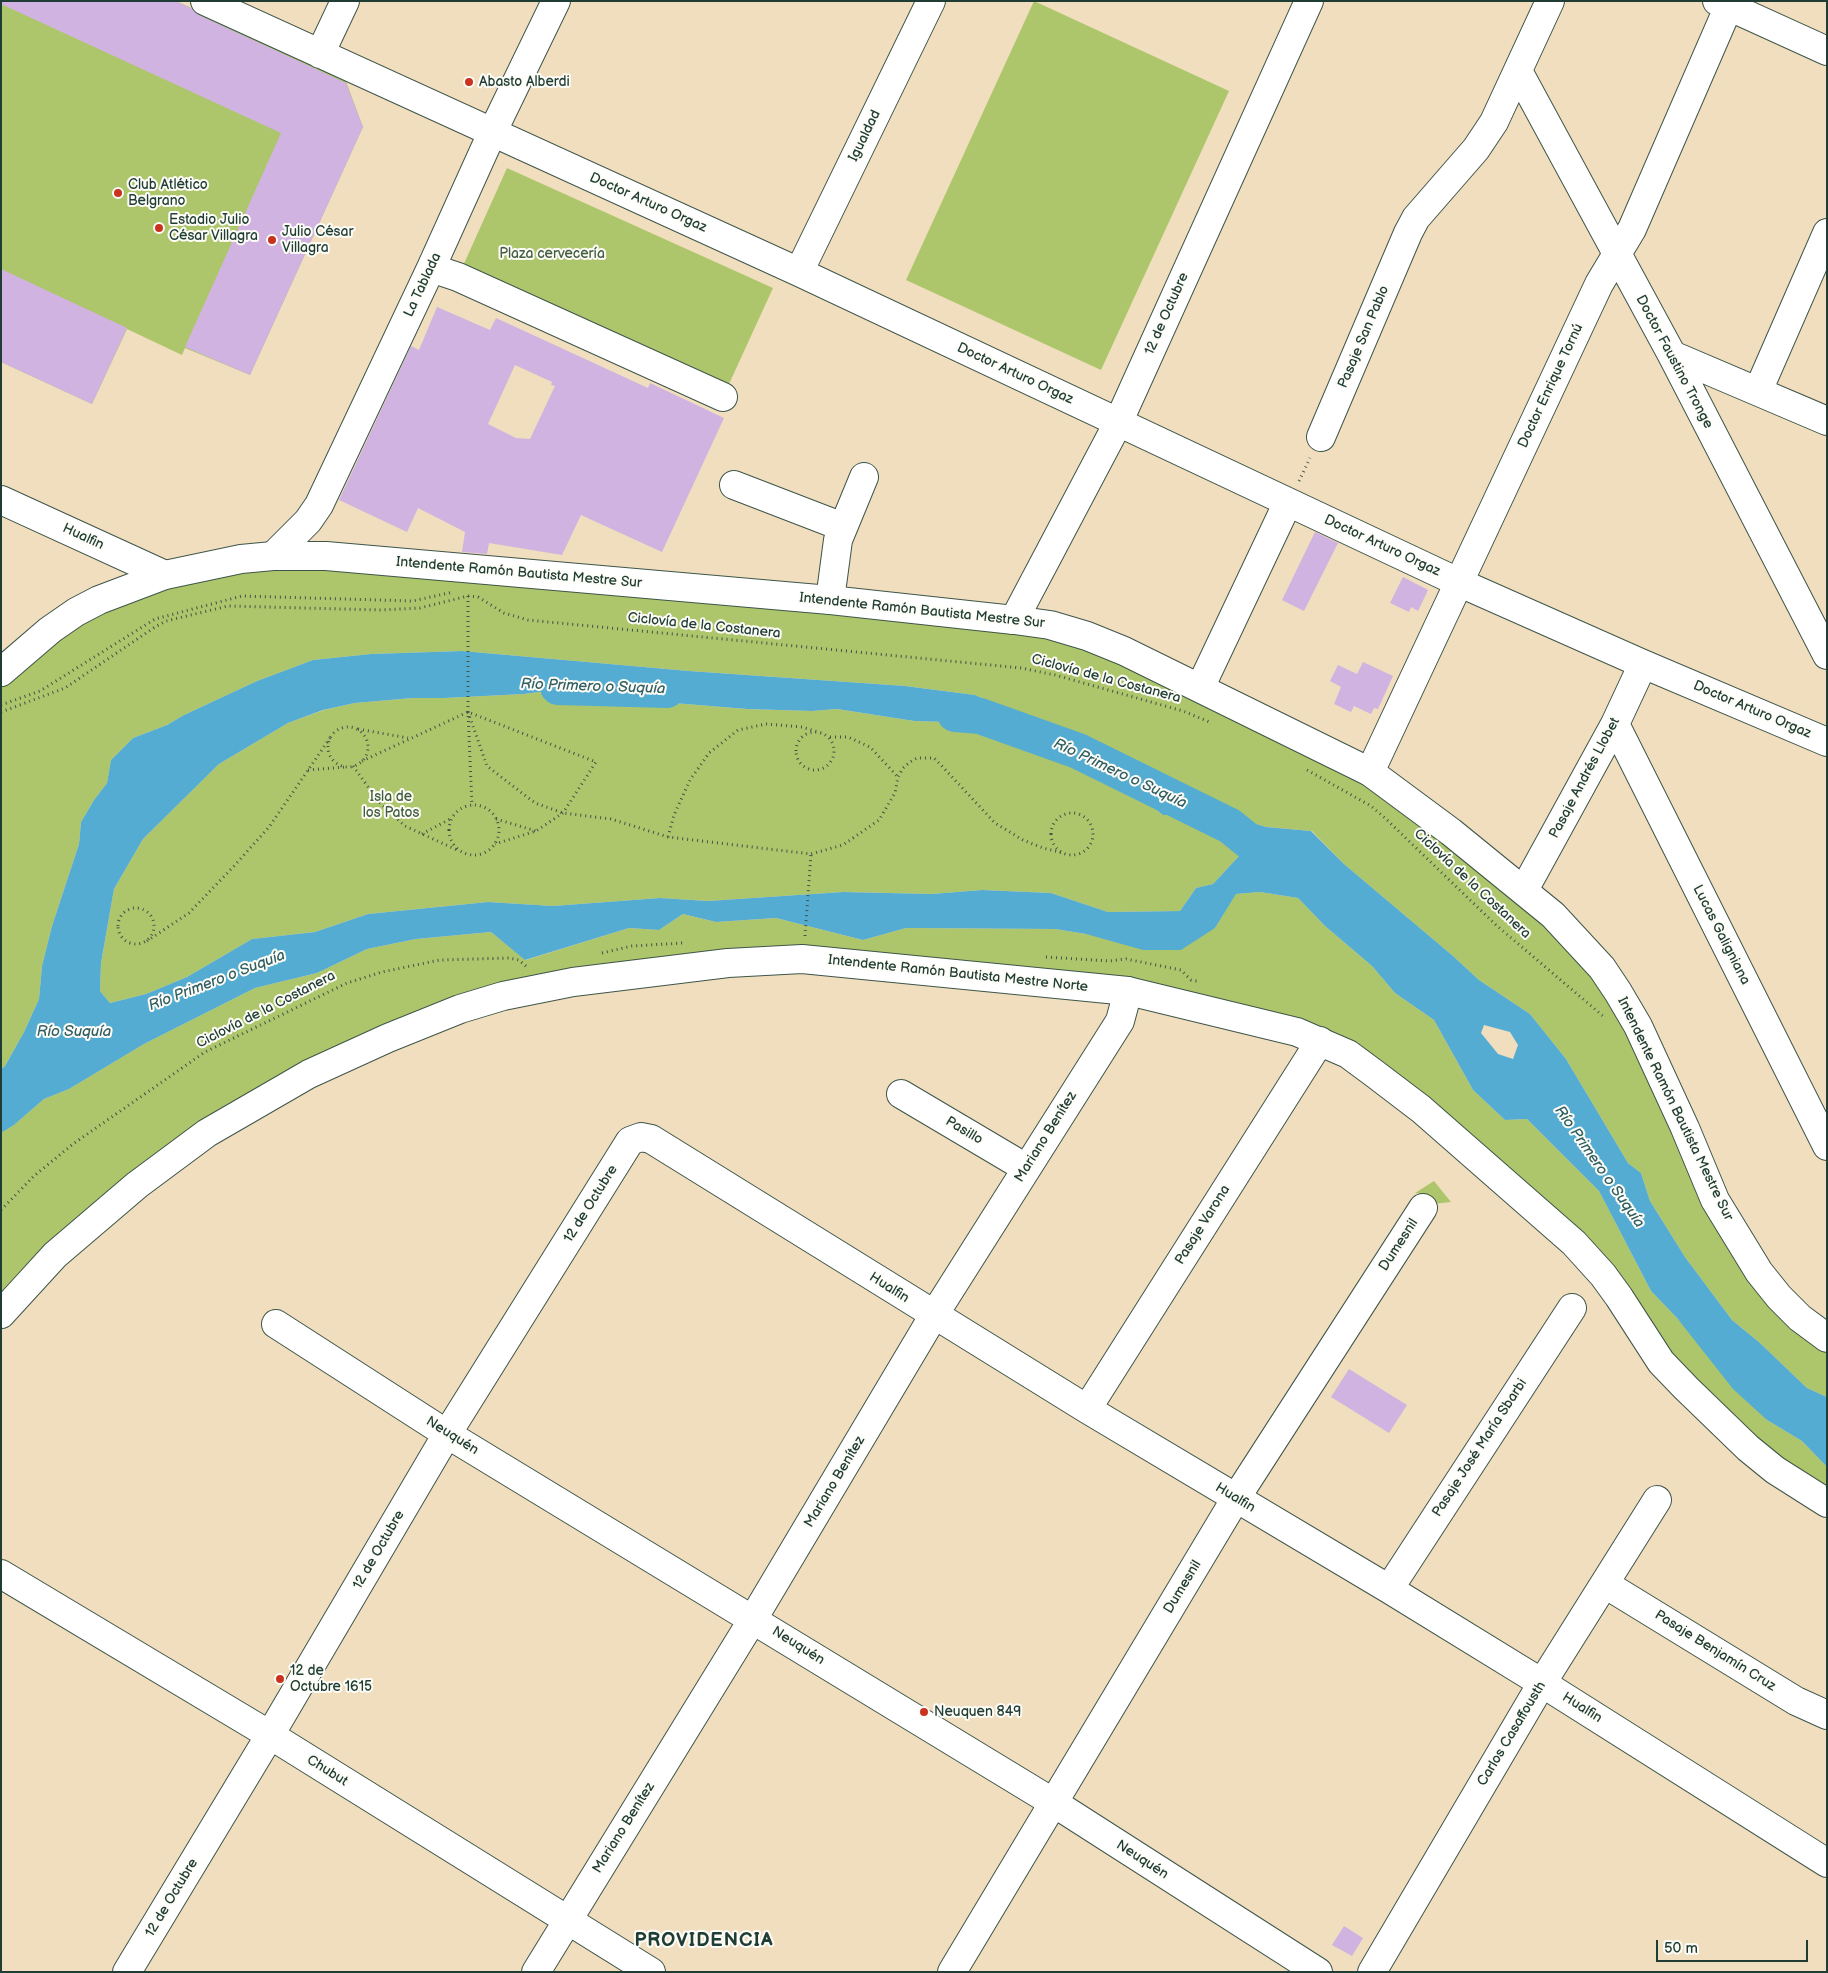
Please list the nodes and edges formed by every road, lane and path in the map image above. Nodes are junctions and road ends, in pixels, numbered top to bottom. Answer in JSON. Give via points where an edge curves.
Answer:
{"nodes":[{"id":1,"x":205,"y":1,"type":"edge"},
{"id":2,"x":345,"y":1,"type":"edge"},
{"id":3,"x":556,"y":1,"type":"edge"},
{"id":4,"x":931,"y":1,"type":"edge"},
{"id":5,"x":1309,"y":1,"type":"edge"},
{"id":6,"x":1550,"y":1,"type":"edge"},
{"id":7,"x":1726,"y":3,"type":"edge"},
{"id":8,"x":1827,"y":51,"type":"edge"},
{"id":9,"x":320,"y":54,"type":"junction"},
{"id":10,"x":1518,"y":71,"type":"junction"},
{"id":11,"x":492,"y":133,"type":"junction"},
{"id":12,"x":1827,"y":233,"type":"edge"},
{"id":13,"x":1617,"y":255,"type":"junction"},
{"id":14,"x":431,"y":268,"type":"junction"},
{"id":15,"x":799,"y":272,"type":"junction"},
{"id":16,"x":1672,"y":354,"type":"junction"},
{"id":17,"x":1758,"y":391,"type":"junction"},
{"id":18,"x":724,"y":398,"type":"dead end"},
{"id":19,"x":1827,"y":421,"type":"edge"},
{"id":20,"x":1118,"y":423,"type":"junction"},
{"id":21,"x":1321,"y":437,"type":"joint"},
{"id":22,"x":864,"y":477,"type":"dead end"},
{"id":23,"x":734,"y":485,"type":"dead end"},
{"id":24,"x":1,"y":500,"type":"edge"},
{"id":25,"x":1288,"y":502,"type":"junction"},
{"id":26,"x":843,"y":527,"type":"junction"},
{"id":27,"x":273,"y":556,"type":"junction"},
{"id":28,"x":165,"y":575,"type":"junction"},
{"id":29,"x":1458,"y":582,"type":"junction"},
{"id":30,"x":456,"y":591,"type":"dead end"},
{"id":31,"x":830,"y":600,"type":"junction"},
{"id":32,"x":468,"y":607,"type":"dead end"},
{"id":33,"x":1014,"y":620,"type":"junction"},
{"id":34,"x":1827,"y":655,"type":"edge"},
{"id":35,"x":1644,"y":664,"type":"junction"},
{"id":36,"x":1,"y":672,"type":"edge"},
{"id":37,"x":1200,"y":688,"type":"junction"},
{"id":38,"x":1,"y":705,"type":"edge"},
{"id":39,"x":1,"y":712,"type":"edge"},
{"id":40,"x":468,"y":712,"type":"junction"},
{"id":41,"x":1615,"y":724,"type":"junction"},
{"id":42,"x":1217,"y":725,"type":"dead end"},
{"id":43,"x":355,"y":728,"type":"junction"},
{"id":44,"x":818,"y":732,"type":"junction"},
{"id":45,"x":332,"y":735,"type":"junction"},
{"id":46,"x":829,"y":737,"type":"junction"},
{"id":47,"x":410,"y":738,"type":"junction"},
{"id":48,"x":1827,"y":742,"type":"edge"},
{"id":49,"x":362,"y":761,"type":"junction"},
{"id":50,"x":353,"y":766,"type":"junction"},
{"id":51,"x":1299,"y":766,"type":"dead end"},
{"id":52,"x":345,"y":767,"type":"junction"},
{"id":53,"x":308,"y":770,"type":"junction"},
{"id":54,"x":1370,"y":772,"type":"junction"},
{"id":55,"x":898,"y":778,"type":"junction"},
{"id":56,"x":472,"y":806,"type":"junction"},
{"id":57,"x":563,"y":813,"type":"junction"},
{"id":58,"x":453,"y":817,"type":"junction"},
{"id":59,"x":496,"y":818,"type":"junction"},
{"id":60,"x":536,"y":831,"type":"junction"},
{"id":61,"x":422,"y":835,"type":"junction"},
{"id":62,"x":668,"y":837,"type":"junction"},
{"id":63,"x":495,"y":844,"type":"junction"},
{"id":64,"x":1063,"y":853,"type":"junction"},
{"id":65,"x":466,"y":854,"type":"junction"},
{"id":66,"x":811,"y":854,"type":"junction"},
{"id":67,"x":1524,"y":890,"type":"junction"},
{"id":68,"x":805,"y":936,"type":"dead end"},
{"id":69,"x":147,"y":941,"type":"junction"},
{"id":70,"x":529,"y":968,"type":"dead end"},
{"id":71,"x":1128,"y":991,"type":"junction"},
{"id":72,"x":1604,"y":1017,"type":"dead end"},
{"id":73,"x":1320,"y":1042,"type":"junction"},
{"id":74,"x":901,"y":1094,"type":"dead end"},
{"id":75,"x":642,"y":1137,"type":"joint"},
{"id":76,"x":1827,"y":1146,"type":"edge"},
{"id":77,"x":1026,"y":1168,"type":"junction"},
{"id":78,"x":1423,"y":1208,"type":"dead end"},
{"id":79,"x":1,"y":1210,"type":"edge"},
{"id":80,"x":1572,"y":1308,"type":"dead end"},
{"id":81,"x":1,"y":1314,"type":"edge"},
{"id":82,"x":934,"y":1315,"type":"junction"},
{"id":83,"x":276,"y":1324,"type":"dead end"},
{"id":84,"x":1827,"y":1338,"type":"edge"},
{"id":85,"x":1087,"y":1409,"type":"junction"},
{"id":86,"x":447,"y":1434,"type":"junction"},
{"id":87,"x":1236,"y":1498,"type":"junction"},
{"id":88,"x":1657,"y":1500,"type":"dead end"},
{"id":89,"x":1827,"y":1503,"type":"edge"},
{"id":90,"x":1,"y":1574,"type":"edge"},
{"id":91,"x":1605,"y":1584,"type":"junction"},
{"id":92,"x":1389,"y":1589,"type":"junction"},
{"id":93,"x":753,"y":1619,"type":"junction"},
{"id":94,"x":1542,"y":1683,"type":"junction"},
{"id":95,"x":1827,"y":1715,"type":"edge"},
{"id":96,"x":270,"y":1735,"type":"junction"},
{"id":97,"x":1054,"y":1804,"type":"junction"},
{"id":98,"x":1827,"y":1863,"type":"edge"},
{"id":99,"x":567,"y":1920,"type":"junction"},
{"id":100,"x":127,"y":1972,"type":"edge"},
{"id":101,"x":536,"y":1972,"type":"edge"},
{"id":102,"x":651,"y":1972,"type":"edge"},
{"id":103,"x":952,"y":1972,"type":"edge"},
{"id":104,"x":1318,"y":1972,"type":"edge"},
{"id":105,"x":1372,"y":1972,"type":"edge"}],
"edges":[{"from":1,"to":9,"type":"street","name":"Doctor Arturo Orgaz"},
{"from":2,"to":9,"type":"street"},
{"from":3,"to":11,"type":"street","name":"La Tablada"},
{"from":4,"to":15,"type":"street","name":"Igualdad"},
{"from":5,"to":20,"type":"street","name":"12 de Octubre"},
{"from":6,"to":10,"type":"street","name":"Pasaje San Pablo"},
{"from":7,"to":8,"type":"street"},
{"from":7,"to":13,"type":"street","name":"Doctor Enrique Tornú","via":[[1632,230]]},
{"from":9,"to":11,"type":"street","name":"Doctor Arturo Orgaz"},
{"from":10,"to":13,"type":"street","name":"Doctor Faustino Tronge"},
{"from":10,"to":21,"type":"street","name":"Pasaje San Pablo","via":[[1494,122],[1476,149],[1416,218]]},
{"from":11,"to":14,"type":"street","name":"La Tablada"},
{"from":11,"to":15,"type":"street","name":"Doctor Arturo Orgaz"},
{"from":12,"to":17,"type":"street"},
{"from":13,"to":16,"type":"street","name":"Doctor Faustino Tronge"},
{"from":13,"to":29,"type":"street","name":"Doctor Enrique Tornú","via":[[1599,284]]},
{"from":14,"to":18,"type":"street","via":[[458,277]]},
{"from":14,"to":27,"type":"street","name":"La Tablada","via":[[319,505],[308,521]]},
{"from":15,"to":20,"type":"street","name":"Doctor Arturo Orgaz"},
{"from":16,"to":17,"type":"street"},
{"from":16,"to":34,"type":"street","name":"Doctor Faustino Tronge"},
{"from":17,"to":19,"type":"street"},
{"from":20,"to":25,"type":"street","name":"Doctor Arturo Orgaz"},
{"from":20,"to":33,"type":"street","name":"12 de Octubre"},
{"from":21,"to":25,"type":"path"},
{"from":22,"to":26,"type":"street"},
{"from":23,"to":26,"type":"street"},
{"from":24,"to":28,"type":"street","name":"Hualfin"},
{"from":25,"to":29,"type":"street","name":"Doctor Arturo Orgaz"},
{"from":25,"to":37,"type":"street"},
{"from":26,"to":31,"type":"street","via":[[838,540]]},
{"from":27,"to":28,"type":"street","name":"Intendente Ramón Bautista Mestre Sur","via":[[241,559]]},
{"from":27,"to":31,"type":"street","name":"Intendente Ramón Bautista Mestre Sur","via":[[326,556]]},
{"from":28,"to":36,"type":"street","name":"Intendente Ramón Bautista Mestre Sur","via":[[76,612]]},
{"from":29,"to":35,"type":"street","name":"Doctor Arturo Orgaz"},
{"from":29,"to":54,"type":"street","name":"Doctor Enrique Tornú"},
{"from":30,"to":38,"type":"path","via":[[413,601],[242,596],[155,619],[40,691]]},
{"from":31,"to":33,"type":"street","name":"Intendente Ramón Bautista Mestre Sur"},
{"from":32,"to":40,"type":"path"},
{"from":33,"to":37,"type":"street","name":"Intendente Ramón Bautista Mestre Sur","via":[[1050,625],[1087,636]]},
{"from":35,"to":41,"type":"street","name":"Pasaje Andrés Llobet"},
{"from":35,"to":48,"type":"street","name":"Doctor Arturo Orgaz"},
{"from":37,"to":54,"type":"street","name":"Intendente Ramón Bautista Mestre Sur"},
{"from":39,"to":42,"type":"path","name":"Ciclovía de la Costanera","via":[[65,688],[155,627],[228,606],[381,610],[420,608],[468,596],[478,597],[504,613],[528,620],[1021,668],[1055,674],[1183,711]]},
{"from":40,"to":47,"type":"path"},
{"from":40,"to":56,"type":"path"},
{"from":40,"to":57,"type":"path","via":[[487,766],[535,803]]},
{"from":40,"to":57,"type":"path","via":[[596,762]]},
{"from":41,"to":67,"type":"street","name":"Pasaje Andrés Llobet"},
{"from":41,"to":76,"type":"street","name":"Lucas Galigniana"},
{"from":43,"to":45,"type":"path","via":[[342,728]]},
{"from":43,"to":47,"type":"path"},
{"from":43,"to":49,"type":"path","via":[[368,743]]},
{"from":44,"to":46,"type":"path"},
{"from":44,"to":46,"type":"path","via":[[805,735],[797,745],[797,758],[806,768],[818,770],[829,765],[834,748]]},
{"from":44,"to":62,"type":"path","via":[[802,727],[766,724],[738,730],[709,753],[690,780]]},
{"from":45,"to":52,"type":"path","via":[[330,755]]},
{"from":45,"to":53,"type":"path"},
{"from":46,"to":55,"type":"path","via":[[848,737],[870,747]]},
{"from":47,"to":49,"type":"path"},
{"from":49,"to":50,"type":"path"},
{"from":50,"to":52,"type":"path"},
{"from":50,"to":61,"type":"path","via":[[379,802],[405,826]]},
{"from":51,"to":72,"type":"path","name":"Ciclovía de la Costanera","via":[[1371,806],[1496,926]]},
{"from":52,"to":53,"type":"path"},
{"from":53,"to":69,"type":"path","via":[[268,827],[235,865],[189,913]]},
{"from":54,"to":67,"type":"street","name":"Intendente Ramón Bautista Mestre Sur"},
{"from":55,"to":64,"type":"path","via":[[903,768],[917,758],[934,758],[995,823],[1023,840]]},
{"from":55,"to":66,"type":"path","via":[[895,793],[879,820],[843,845]]},
{"from":56,"to":58,"type":"path","via":[[458,811]]},
{"from":56,"to":59,"type":"path","via":[[486,809]]},
{"from":57,"to":60,"type":"path"},
{"from":57,"to":62,"type":"path","via":[[611,819]]},
{"from":58,"to":61,"type":"path"},
{"from":58,"to":65,"type":"path","via":[[449,831],[451,839]]},
{"from":59,"to":60,"type":"path"},
{"from":59,"to":63,"type":"path","via":[[499,831]]},
{"from":60,"to":63,"type":"path"},
{"from":61,"to":65,"type":"path"},
{"from":62,"to":66,"type":"path"},
{"from":63,"to":65,"type":"path","via":[[482,854]]},
{"from":64,"to":64,"type":"path","via":[[1051,835],[1056,821],[1068,813],[1082,815],[1091,824],[1091,844],[1076,855]]},
{"from":66,"to":68,"type":"path"},
{"from":67,"to":84,"type":"street","name":"Intendente Ramón Bautista Mestre Sur","via":[[1553,915],[1602,968],[1642,1035],[1715,1200],[1759,1272],[1779,1297]]},
{"from":69,"to":69,"type":"path","via":[[154,931],[152,918],[137,908],[126,911],[119,921],[121,937],[136,945]]},
{"from":70,"to":79,"type":"path","name":"Ciclovía de la Costanera","via":[[519,960],[509,958],[440,960],[347,982],[205,1052],[73,1144],[34,1176]]},
{"from":71,"to":73,"type":"street","name":"Intendente Ramón Bautista Mestre Norte","via":[[1297,1032]]},
{"from":71,"to":77,"type":"street","name":"Mariano Benítez","via":[[1120,1021]]},
{"from":71,"to":81,"type":"street","name":"Intendente Ramón Bautista Mestre Norte","via":[[802,959],[718,964],[573,982],[503,996],[460,1009],[309,1074],[207,1133],[137,1185],[55,1254]]},
{"from":73,"to":85,"type":"street","name":"Pasaje Varona"},
{"from":73,"to":89,"type":"street","name":"Intendente Ramón Bautista Mestre Norte","via":[[1348,1054],[1421,1109],[1574,1243],[1614,1290],[1661,1362],[1686,1388],[1748,1448],[1775,1470]]},
{"from":74,"to":77,"type":"street","name":"Pasillo"},
{"from":75,"to":82,"type":"street","name":"Hualfin","via":[[651,1139]]},
{"from":75,"to":86,"type":"street","name":"12 de Octubre","via":[[630,1141]]},
{"from":77,"to":82,"type":"street","name":"Mariano Benítez"},
{"from":78,"to":87,"type":"street","name":"Dumesnil"},
{"from":80,"to":92,"type":"street","name":"Pasaje José María Sbarbi"},
{"from":82,"to":85,"type":"street","name":"Hualfin"},
{"from":82,"to":93,"type":"street","name":"Mariano Benítez"},
{"from":83,"to":86,"type":"street","name":"Neuquén"},
{"from":85,"to":87,"type":"street","name":"Hualfin"},
{"from":86,"to":93,"type":"street","name":"Neuquén"},
{"from":86,"to":96,"type":"street","name":"12 de Octubre"},
{"from":87,"to":92,"type":"street","name":"Hualfin"},
{"from":87,"to":97,"type":"street","name":"Dumesnil"},
{"from":88,"to":91,"type":"street","name":"Carlos Casaffousth"},
{"from":90,"to":96,"type":"street","name":"Chubut"},
{"from":91,"to":94,"type":"street","name":"Carlos Casaffousth"},
{"from":91,"to":95,"type":"street","name":"Pasaje Benjamín Cruz","via":[[1796,1700]]},
{"from":92,"to":94,"type":"street","name":"Hualfin"},
{"from":93,"to":97,"type":"street","name":"Neuquén"},
{"from":93,"to":99,"type":"street","name":"Mariano Benítez"},
{"from":94,"to":98,"type":"street","name":"Hualfin"},
{"from":94,"to":105,"type":"street","name":"Carlos Casaffousth"},
{"from":96,"to":99,"type":"street","name":"Chubut"},
{"from":96,"to":100,"type":"street","name":"12 de Octubre"},
{"from":97,"to":103,"type":"street","name":"Dumesnil"},
{"from":97,"to":104,"type":"street","name":"Neuquén"},
{"from":99,"to":101,"type":"street","name":"Mariano Benítez"},
{"from":99,"to":102,"type":"street","name":"Chubut"}]}
